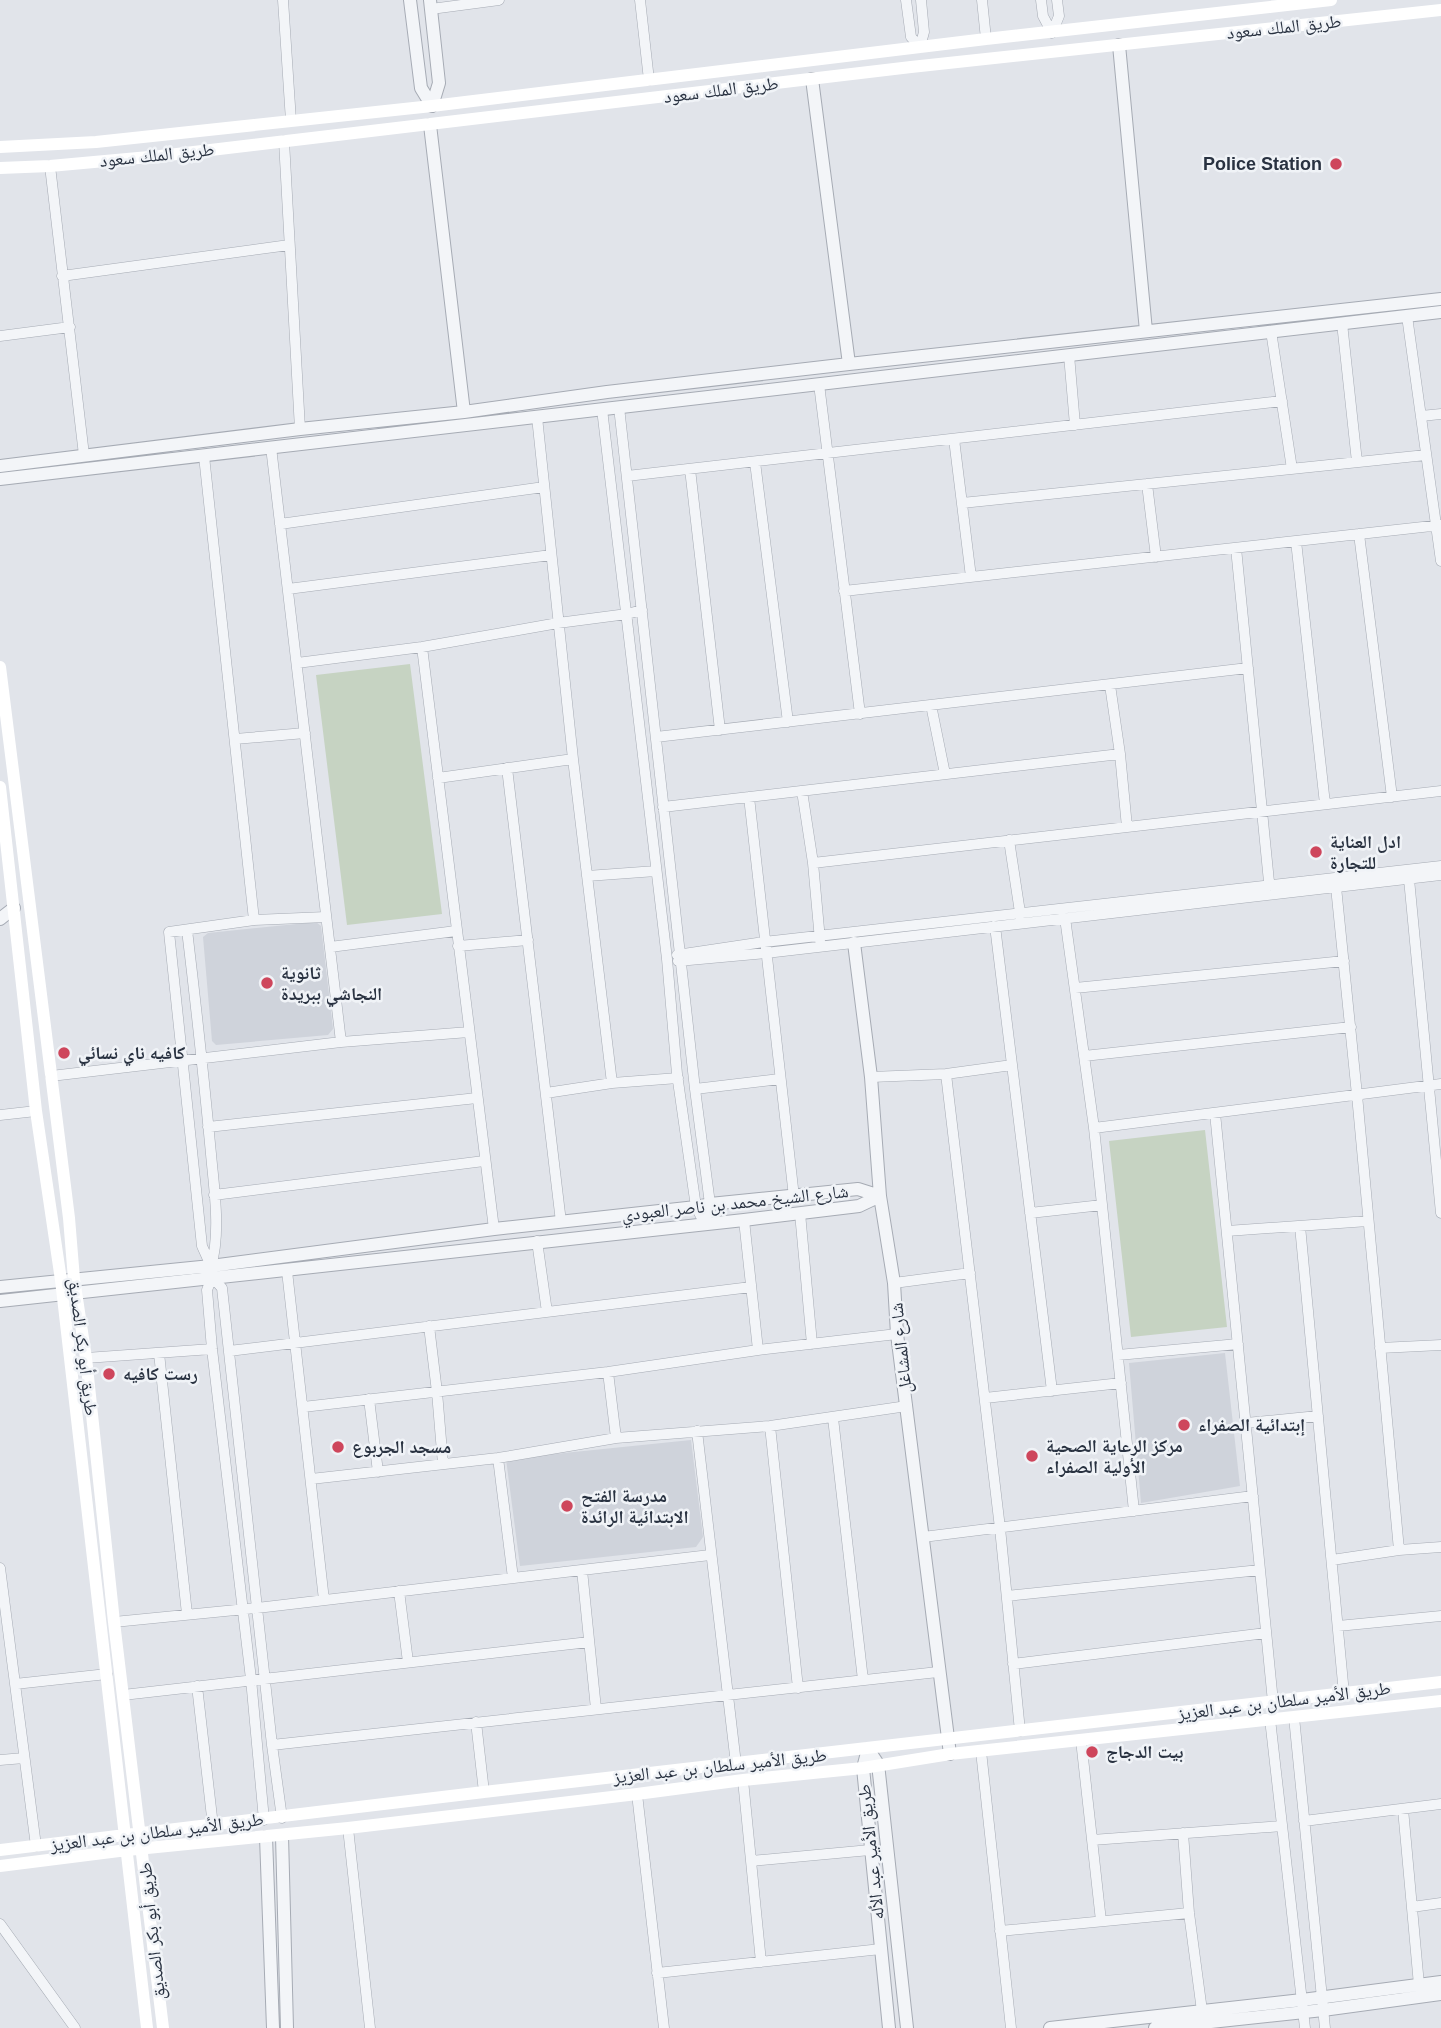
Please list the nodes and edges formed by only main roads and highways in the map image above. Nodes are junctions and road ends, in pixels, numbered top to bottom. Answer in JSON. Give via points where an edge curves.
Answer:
{"nodes":[{"id":1,"x":1323,"y":0,"type":"edge"},
{"id":2,"x":1441,"y":10,"type":"edge"},
{"id":3,"x":914,"y":48,"type":"junction"},
{"id":4,"x":911,"y":67,"type":"junction"},
{"id":5,"x":0,"y":147,"type":"edge"},
{"id":6,"x":0,"y":168,"type":"edge"},
{"id":7,"x":0,"y":667,"type":"edge"},
{"id":8,"x":0,"y":787,"type":"edge"},
{"id":9,"x":68,"y":1280,"type":"junction"},
{"id":10,"x":1441,"y":1682,"type":"edge"},
{"id":11,"x":1441,"y":1700,"type":"edge"},
{"id":12,"x":141,"y":1835,"type":"junction"},
{"id":13,"x":125,"y":1837,"type":"junction"},
{"id":14,"x":0,"y":1850,"type":"edge"},
{"id":15,"x":127,"y":1850,"type":"junction"},
{"id":16,"x":143,"y":1850,"type":"junction"},
{"id":17,"x":0,"y":1866,"type":"edge"},
{"id":18,"x":146,"y":2028,"type":"edge"},
{"id":19,"x":163,"y":2028,"type":"edge"}],
"edges":[{"from":1,"to":3,"type":"main road","name":"طريق الملك سعود"},
{"from":2,"to":4,"type":"main road","name":"طريق الملك سعود"},
{"from":3,"to":4,"type":"main road"},
{"from":3,"to":5,"type":"main road","name":"طريق الملك سعود","via":[[432,106],[96,142]]},
{"from":4,"to":6,"type":"main road","name":"طريق الملك سعود","via":[[160,156]]},
{"from":7,"to":9,"type":"main road","name":"طريق أبو بكر الصديق","via":[[69,1218]]},
{"from":8,"to":9,"type":"main road","name":"طريق أبو بكر الصديق","via":[[36,1111]]},
{"from":9,"to":12,"type":"main road","name":"طريق أبو بكر الصديق","via":[[77,1294],[86,1358]]},
{"from":9,"to":13,"type":"main road","name":"طريق أبو بكر الصديق","via":[[62,1295]]},
{"from":10,"to":12,"type":"main road","name":"طريق الأمير سلطان بن عبد العزيز"},
{"from":11,"to":16,"type":"main road","name":"طريق الأمير سلطان بن عبد العزيز"},
{"from":12,"to":13,"type":"main road","name":"طريق الأمير سلطان بن عبد العزيز"},
{"from":12,"to":16,"type":"main road","name":"طريق أبو بكر الصديق"},
{"from":13,"to":14,"type":"main road","name":"طريق الأمير سلطان بن عبد العزيز"},
{"from":13,"to":15,"type":"main road","name":"طريق أبو بكر الصديق"},
{"from":15,"to":16,"type":"main road","name":"طريق الأمير سلطان بن عبد العزيز"},
{"from":15,"to":17,"type":"main road","name":"طريق الأمير سلطان بن عبد العزيز"},
{"from":15,"to":18,"type":"main road","name":"طريق أبو بكر الصديق"},
{"from":16,"to":19,"type":"main road","name":"طريق أبو بكر الصديق"}]}
